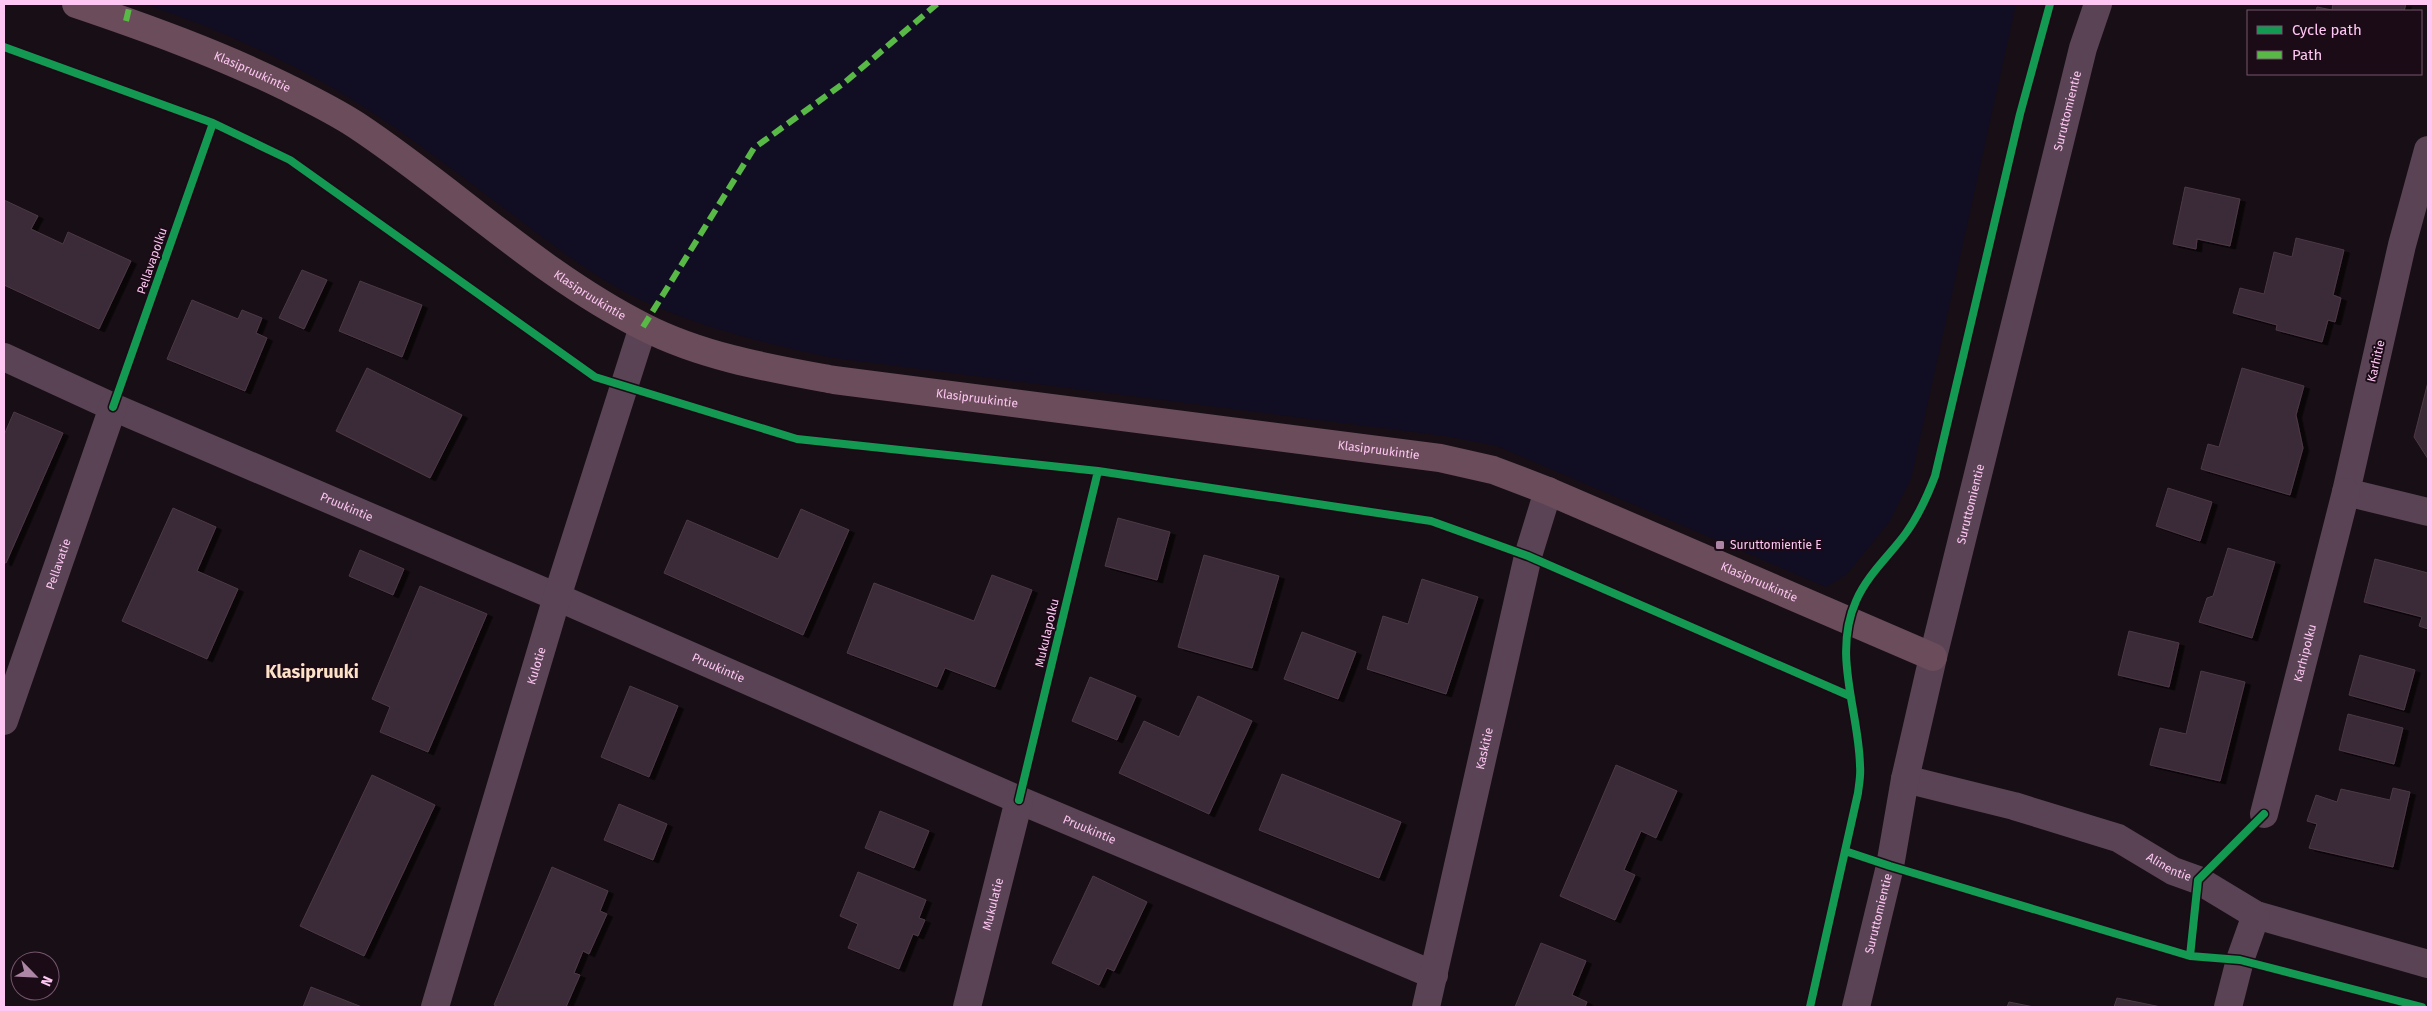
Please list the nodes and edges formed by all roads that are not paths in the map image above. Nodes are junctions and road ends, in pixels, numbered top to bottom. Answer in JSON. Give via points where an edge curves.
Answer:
{"nodes":[{"id":1,"x":76,"y":4,"type":"edge"},
{"id":2,"x":2098,"y":4,"type":"edge"},
{"id":3,"x":2428,"y":150,"type":"edge"},
{"id":4,"x":643,"y":327,"type":"junction"},
{"id":5,"x":4,"y":357,"type":"edge"},
{"id":6,"x":113,"y":407,"type":"junction"},
{"id":7,"x":1548,"y":491,"type":"junction"},
{"id":8,"x":2346,"y":492,"type":"junction"},
{"id":9,"x":2428,"y":512,"type":"edge"},
{"id":10,"x":557,"y":597,"type":"junction"},
{"id":11,"x":1933,"y":657,"type":"junction"},
{"id":12,"x":4,"y":721,"type":"edge"},
{"id":13,"x":1905,"y":779,"type":"junction"},
{"id":14,"x":1019,"y":800,"type":"junction"},
{"id":15,"x":2264,"y":814,"type":"dead end"},
{"id":16,"x":2256,"y":915,"type":"junction"},
{"id":17,"x":2428,"y":964,"type":"edge"},
{"id":18,"x":1434,"y":975,"type":"junction"},
{"id":19,"x":435,"y":1007,"type":"edge"},
{"id":20,"x":967,"y":1007,"type":"edge"},
{"id":21,"x":1426,"y":1007,"type":"edge"},
{"id":22,"x":1856,"y":1007,"type":"edge"},
{"id":23,"x":2228,"y":1007,"type":"edge"}],
"edges":[{"from":1,"to":4,"type":"main road","name":"Klasipruukintie","via":[[184,41],[237,64],[354,124],[534,257]]},
{"from":2,"to":11,"type":"street","name":"Suruttomientie","via":[[2083,48]]},
{"from":3,"to":8,"type":"street","name":"Karhitie","via":[[2402,245]]},
{"from":4,"to":7,"type":"main road","name":"Klasipruukintie","via":[[690,347],[761,367],[834,380],[1440,458],[1493,470]]},
{"from":4,"to":10,"type":"street","name":"Kulotie"},
{"from":5,"to":6,"type":"street","name":"Pruukintie"},
{"from":6,"to":10,"type":"street","name":"Pruukintie"},
{"from":6,"to":12,"type":"street","name":"Pellavatie"},
{"from":7,"to":11,"type":"main road","name":"Klasipruukintie"},
{"from":7,"to":18,"type":"street","name":"Kaskitie","via":[[1528,556]]},
{"from":8,"to":9,"type":"street"},
{"from":8,"to":15,"type":"street","name":"Karhipolku"},
{"from":10,"to":14,"type":"street","name":"Pruukintie"},
{"from":10,"to":19,"type":"street","name":"Kulotie"},
{"from":11,"to":13,"type":"street","name":"Suruttomientie"},
{"from":13,"to":16,"type":"street","name":"Alinentie","via":[[2014,806],[2118,838]]},
{"from":13,"to":22,"type":"street","name":"Suruttomientie","via":[[1890,866]]},
{"from":14,"to":18,"type":"street","name":"Pruukintie"},
{"from":14,"to":20,"type":"street","name":"Mukulatie"},
{"from":16,"to":17,"type":"street","name":"Alinentie"},
{"from":16,"to":23,"type":"street"},
{"from":18,"to":21,"type":"street","name":"Kaskitie"}]}
